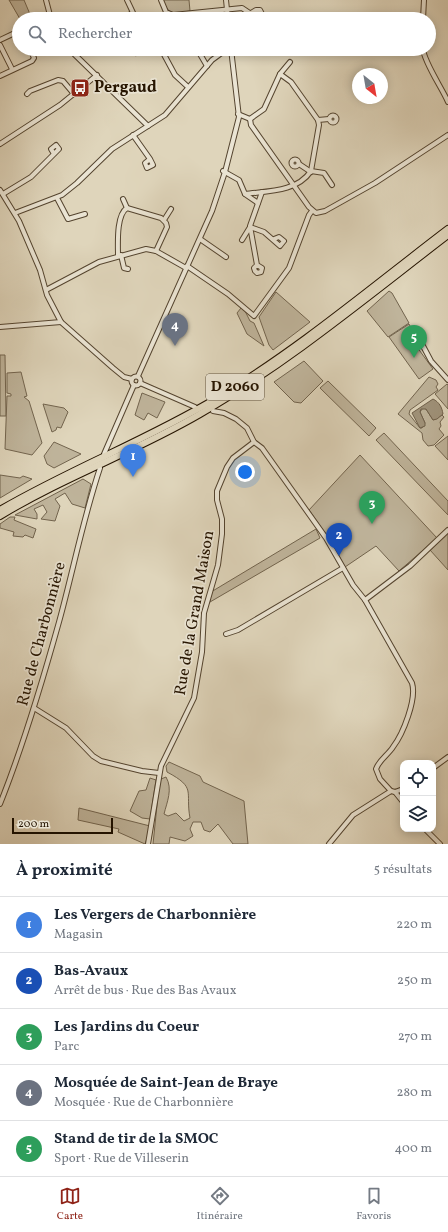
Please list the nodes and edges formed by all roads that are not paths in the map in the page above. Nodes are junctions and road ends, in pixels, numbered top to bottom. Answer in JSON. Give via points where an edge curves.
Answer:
{"nodes":[{"id":1,"x":46,"y":0,"type":"edge"},
{"id":2,"x":128,"y":0,"type":"edge"},
{"id":3,"x":161,"y":0,"type":"edge"},
{"id":4,"x":226,"y":0,"type":"edge"},
{"id":5,"x":424,"y":0,"type":"edge"},
{"id":6,"x":227,"y":9,"type":"junction"},
{"id":7,"x":49,"y":12,"type":"edge"},
{"id":8,"x":132,"y":12,"type":"edge"},
{"id":9,"x":166,"y":12,"type":"edge"},
{"id":10,"x":200,"y":12,"type":"edge"},
{"id":11,"x":227,"y":12,"type":"edge"},
{"id":12,"x":249,"y":12,"type":"edge"},
{"id":13,"x":423,"y":12,"type":"edge"},
{"id":14,"x":12,"y":34,"type":"edge"},
{"id":15,"x":0,"y":40,"type":"edge"},
{"id":16,"x":0,"y":45,"type":"edge"},
{"id":17,"x":32,"y":56,"type":"edge"},
{"id":18,"x":77,"y":56,"type":"edge"},
{"id":19,"x":165,"y":56,"type":"edge"},
{"id":20,"x":201,"y":56,"type":"edge"},
{"id":21,"x":218,"y":56,"type":"edge"},
{"id":22,"x":232,"y":56,"type":"edge"},
{"id":23,"x":424,"y":56,"type":"edge"},
{"id":24,"x":290,"y":62,"type":"dead end"},
{"id":25,"x":206,"y":66,"type":"junction"},
{"id":26,"x":12,"y":69,"type":"junction"},
{"id":27,"x":280,"y":74,"type":"junction"},
{"id":28,"x":97,"y":75,"type":"junction"},
{"id":29,"x":0,"y":76,"type":"edge"},
{"id":30,"x":188,"y":87,"type":"junction"},
{"id":31,"x":27,"y":94,"type":"dead end"},
{"id":32,"x":74,"y":94,"type":"junction"},
{"id":33,"x":448,"y":102,"type":"edge"},
{"id":34,"x":238,"y":114,"type":"junction"},
{"id":35,"x":250,"y":119,"type":"junction"},
{"id":36,"x":329,"y":119,"type":"dead end"},
{"id":37,"x":318,"y":120,"type":"junction"},
{"id":38,"x":148,"y":126,"type":"junction"},
{"id":39,"x":133,"y":135,"type":"junction"},
{"id":40,"x":448,"y":135,"type":"edge"},
{"id":41,"x":0,"y":144,"type":"edge"},
{"id":42,"x":54,"y":154,"type":"dead end"},
{"id":43,"x":150,"y":159,"type":"dead end"},
{"id":44,"x":299,"y":164,"type":"dead end"},
{"id":45,"x":311,"y":171,"type":"junction"},
{"id":46,"x":224,"y":172,"type":"junction"},
{"id":47,"x":294,"y":185,"type":"junction"},
{"id":48,"x":332,"y":185,"type":"dead end"},
{"id":49,"x":1,"y":192,"type":"edge"},
{"id":50,"x":262,"y":192,"type":"junction"},
{"id":51,"x":245,"y":194,"type":"junction"},
{"id":52,"x":57,"y":198,"type":"junction"},
{"id":53,"x":123,"y":199,"type":"dead end"},
{"id":54,"x":258,"y":203,"type":"junction"},
{"id":55,"x":127,"y":208,"type":"junction"},
{"id":56,"x":171,"y":209,"type":"dead end"},
{"id":57,"x":314,"y":212,"type":"junction"},
{"id":58,"x":15,"y":213,"type":"junction"},
{"id":59,"x":85,"y":214,"type":"dead end"},
{"id":60,"x":164,"y":220,"type":"junction"},
{"id":61,"x":250,"y":227,"type":"junction"},
{"id":62,"x":448,"y":228,"type":"edge"},
{"id":63,"x":448,"y":235,"type":"edge"},
{"id":64,"x":200,"y":239,"type":"junction"},
{"id":65,"x":274,"y":239,"type":"dead end"},
{"id":66,"x":242,"y":240,"type":"dead end"},
{"id":67,"x":156,"y":251,"type":"junction"},
{"id":68,"x":120,"y":256,"type":"junction"},
{"id":69,"x":226,"y":257,"type":"dead end"},
{"id":70,"x":257,"y":265,"type":"dead end"},
{"id":71,"x":186,"y":267,"type":"junction"},
{"id":72,"x":128,"y":269,"type":"dead end"},
{"id":73,"x":46,"y":290,"type":"junction"},
{"id":74,"x":61,"y":322,"type":"junction"},
{"id":75,"x":0,"y":327,"type":"edge"},
{"id":76,"x":414,"y":329,"type":"dead end"},
{"id":77,"x":138,"y":376,"type":"junction"},
{"id":78,"x":132,"y":379,"type":"junction"},
{"id":79,"x":448,"y":380,"type":"edge"},
{"id":80,"x":140,"y":383,"type":"junction"},
{"id":81,"x":134,"y":385,"type":"junction"},
{"id":82,"x":195,"y":407,"type":"dead end"},
{"id":83,"x":213,"y":411,"type":"dead end"},
{"id":84,"x":254,"y":442,"type":"junction"},
{"id":85,"x":104,"y":454,"type":"dead end"},
{"id":86,"x":100,"y":468,"type":"dead end"},
{"id":87,"x":0,"y":510,"type":"edge"},
{"id":88,"x":0,"y":516,"type":"edge"},
{"id":89,"x":448,"y":530,"type":"edge"},
{"id":90,"x":343,"y":568,"type":"junction"},
{"id":91,"x":365,"y":600,"type":"junction"},
{"id":92,"x":226,"y":634,"type":"dead end"},
{"id":93,"x":34,"y":708,"type":"junction"},
{"id":94,"x":448,"y":757,"type":"edge"},
{"id":95,"x":436,"y":766,"type":"edge"},
{"id":96,"x":159,"y":773,"type":"junction"},
{"id":97,"x":400,"y":790,"type":"edge"},
{"id":98,"x":393,"y":792,"type":"junction"},
{"id":99,"x":400,"y":799,"type":"edge"},
{"id":100,"x":0,"y":804,"type":"edge"},
{"id":101,"x":428,"y":832,"type":"edge"},
{"id":102,"x":148,"y":844,"type":"edge"},
{"id":103,"x":329,"y":844,"type":"edge"},
{"id":104,"x":440,"y":844,"type":"edge"}],
"edges":[{"from":1,"to":7,"type":"street"},
{"from":2,"to":8,"type":"street"},
{"from":3,"to":9,"type":"street"},
{"from":4,"to":6,"type":"street"},
{"from":5,"to":13,"type":"street"},
{"from":6,"to":10,"type":"street"},
{"from":6,"to":11,"type":"street"},
{"from":6,"to":12,"type":"street","via":[[242,8]]},
{"from":14,"to":15,"type":"street"},
{"from":16,"to":26,"type":"street"},
{"from":17,"to":26,"type":"street","via":[[33,60]]},
{"from":18,"to":28,"type":"street"},
{"from":19,"to":30,"type":"street","via":[[175,75]]},
{"from":20,"to":25,"type":"street"},
{"from":21,"to":25,"type":"street"},
{"from":22,"to":34,"type":"street"},
{"from":23,"to":33,"type":"street"},
{"from":24,"to":27,"type":"street"},
{"from":25,"to":30,"type":"street"},
{"from":26,"to":29,"type":"street"},
{"from":27,"to":35,"type":"street","via":[[265,107]]},
{"from":27,"to":37,"type":"street","via":[[291,82]]},
{"from":28,"to":32,"type":"street"},
{"from":28,"to":38,"type":"street"},
{"from":30,"to":38,"type":"street","via":[[169,111]]},
{"from":31,"to":32,"type":"street","via":[[58,80],[63,81]]},
{"from":32,"to":41,"type":"street"},
{"from":34,"to":35,"type":"street"},
{"from":34,"to":46,"type":"street"},
{"from":35,"to":47,"type":"street","via":[[251,125]]},
{"from":36,"to":37,"type":"street"},
{"from":37,"to":45,"type":"street"},
{"from":38,"to":39,"type":"street"},
{"from":39,"to":43,"type":"street"},
{"from":39,"to":52,"type":"street","via":[[112,149],[78,183]]},
{"from":40,"to":57,"type":"street","via":[[375,183],[325,211]]},
{"from":42,"to":49,"type":"street","via":[[31,177]]},
{"from":44,"to":45,"type":"street"},
{"from":45,"to":47,"type":"street"},
{"from":45,"to":48,"type":"street","via":[[324,173]]},
{"from":46,"to":51,"type":"street","via":[[239,180]]},
{"from":46,"to":64,"type":"street","via":[[216,202]]},
{"from":47,"to":50,"type":"street","via":[[286,190]]},
{"from":47,"to":57,"type":"street"},
{"from":49,"to":58,"type":"street"},
{"from":50,"to":51,"type":"street"},
{"from":50,"to":54,"type":"street"},
{"from":51,"to":54,"type":"street"},
{"from":52,"to":58,"type":"street"},
{"from":52,"to":59,"type":"street","via":[[68,219]]},
{"from":53,"to":55,"type":"street"},
{"from":54,"to":61,"type":"street"},
{"from":55,"to":60,"type":"street"},
{"from":55,"to":68,"type":"street","via":[[123,212],[119,226]]},
{"from":56,"to":60,"type":"street"},
{"from":57,"to":71,"type":"street","via":[[309,215],[289,268],[256,315],[252,316],[228,294]]},
{"from":58,"to":73,"type":"street"},
{"from":60,"to":67,"type":"street","via":[[167,227]]},
{"from":61,"to":65,"type":"street"},
{"from":61,"to":66,"type":"street"},
{"from":61,"to":70,"type":"street"},
{"from":62,"to":87,"type":"highway","number":"D 2060","via":[[304,339],[238,385],[159,430]]},
{"from":63,"to":88,"type":"highway","number":"D 2060","via":[[308,343],[230,396],[171,430],[33,497]]},
{"from":64,"to":69,"type":"street"},
{"from":64,"to":71,"type":"street"},
{"from":67,"to":68,"type":"street","via":[[148,249]]},
{"from":67,"to":71,"type":"street"},
{"from":68,"to":72,"type":"street","via":[[124,268]]},
{"from":68,"to":73,"type":"street","via":[[99,262]]},
{"from":71,"to":77,"type":"street"},
{"from":73,"to":74,"type":"street"},
{"from":74,"to":75,"type":"street"},
{"from":74,"to":78,"type":"street","via":[[113,368]]},
{"from":76,"to":79,"type":"street","via":[[431,361]]},
{"from":77,"to":78,"type":"street"},
{"from":77,"to":80,"type":"street"},
{"from":78,"to":81,"type":"street"},
{"from":80,"to":81,"type":"street"},
{"from":80,"to":82,"type":"street"},
{"from":81,"to":85,"type":"street"},
{"from":83,"to":84,"type":"street","via":[[236,419],[247,428]]},
{"from":84,"to":90,"type":"street","via":[[262,448],[326,538]]},
{"from":84,"to":96,"type":"street","name":"Rue de la Grand Maison","via":[[233,458],[217,491],[222,534],[218,565],[204,613],[202,652],[194,698]]},
{"from":86,"to":93,"type":"street","name":"Rue de Charbonnière"},
{"from":89,"to":91,"type":"street","via":[[410,566]]},
{"from":90,"to":91,"type":"street"},
{"from":90,"to":92,"type":"street","via":[[238,630]]},
{"from":91,"to":98,"type":"street","via":[[414,690],[398,740],[376,769],[380,780]]},
{"from":93,"to":96,"type":"street","via":[[62,724],[101,761]]},
{"from":93,"to":100,"type":"street","name":"Rue de Charbonnière","via":[[19,757]]},
{"from":94,"to":95,"type":"street"},
{"from":96,"to":102,"type":"street","name":"Rue de la Grand Maison"},
{"from":97,"to":98,"type":"street"},
{"from":98,"to":99,"type":"street"},
{"from":98,"to":103,"type":"street","via":[[353,815]]},
{"from":101,"to":104,"type":"street"}]}
